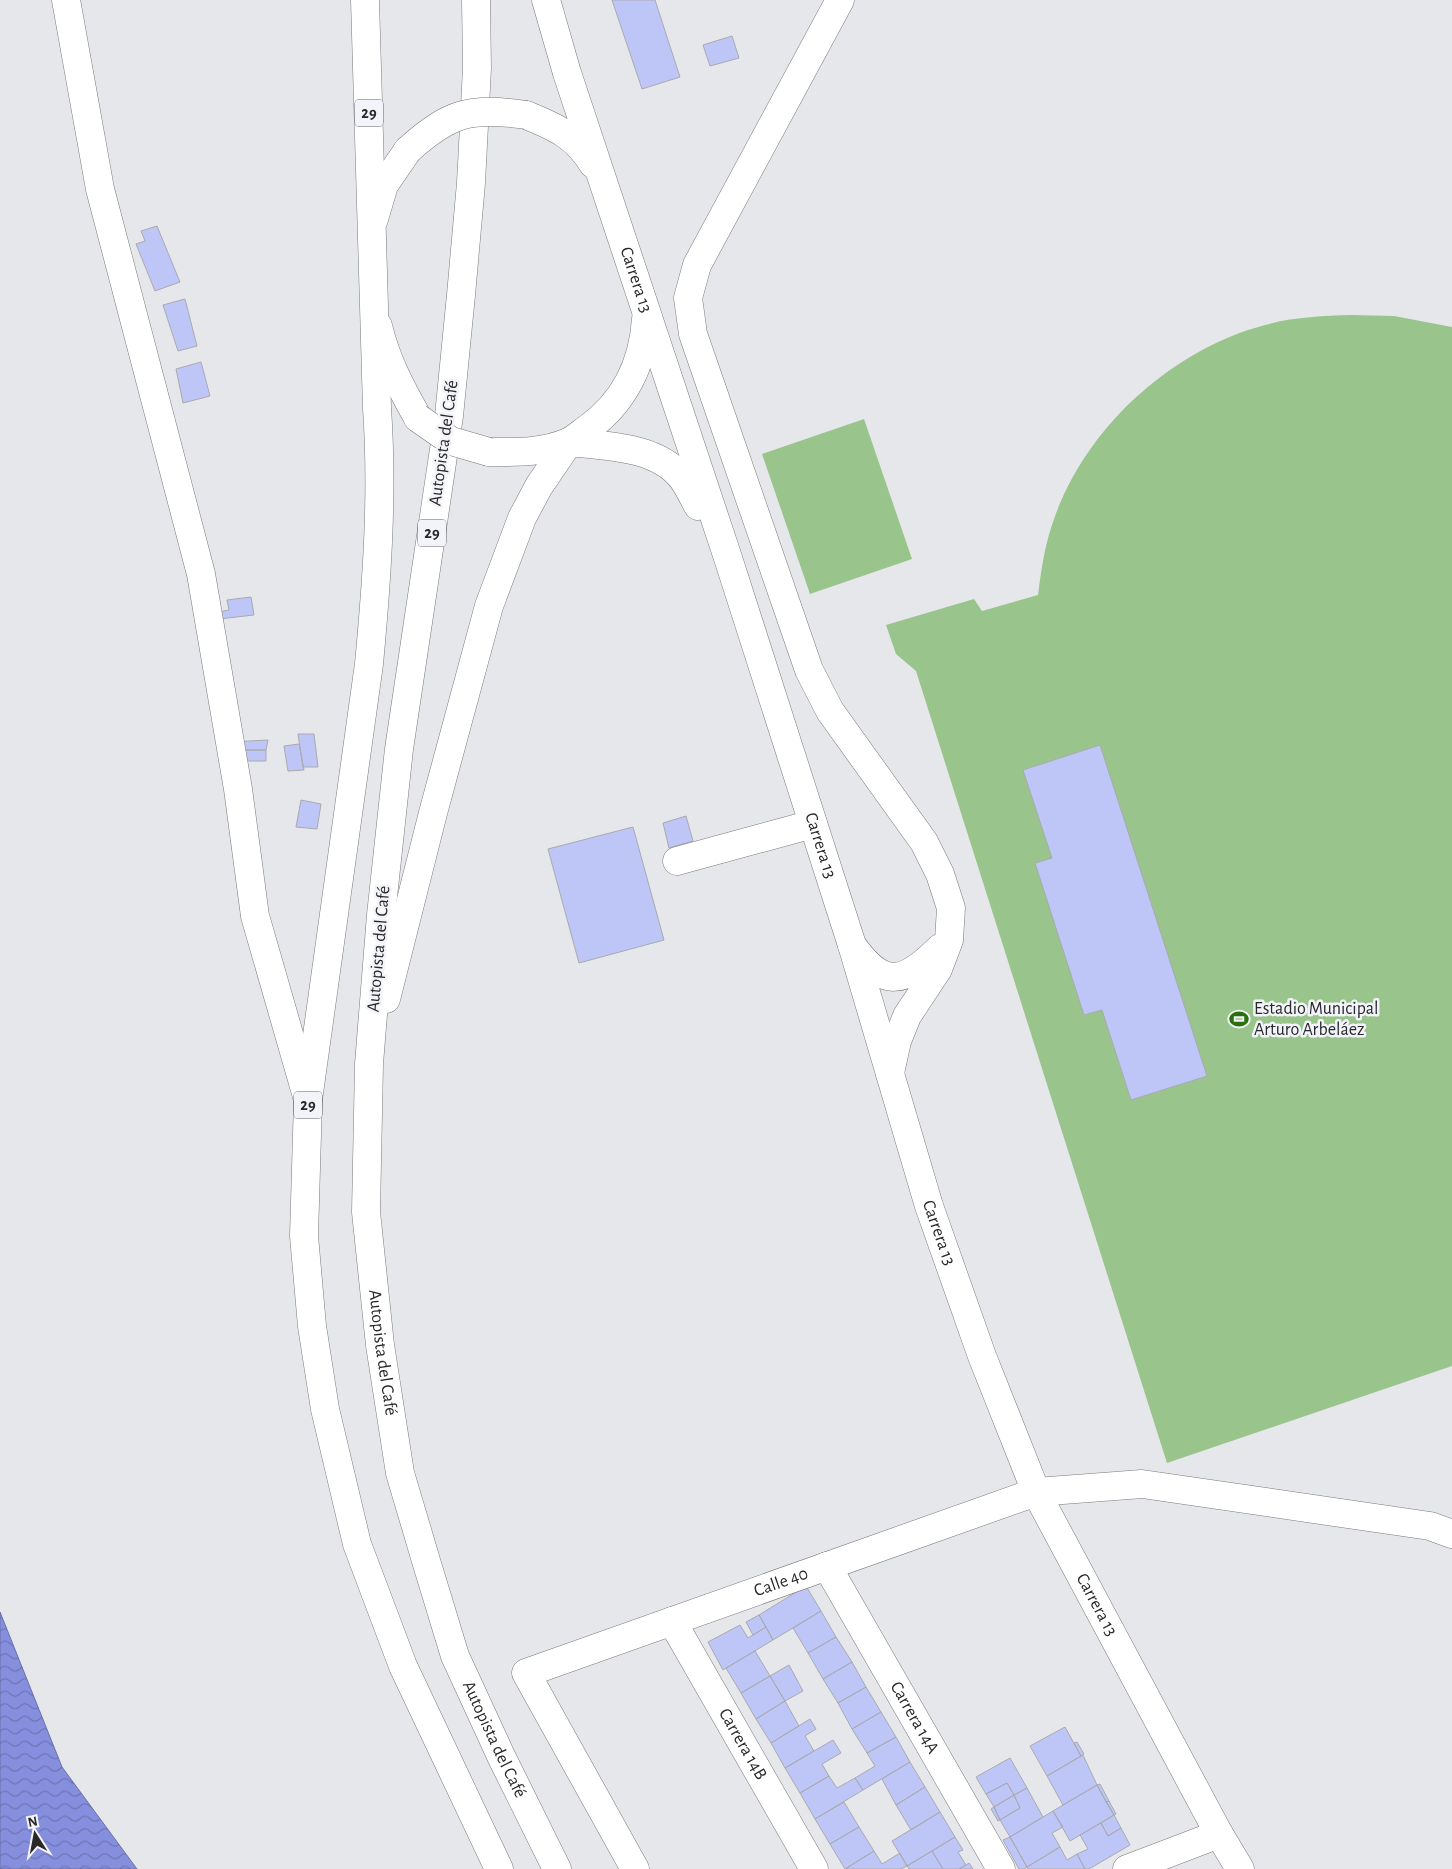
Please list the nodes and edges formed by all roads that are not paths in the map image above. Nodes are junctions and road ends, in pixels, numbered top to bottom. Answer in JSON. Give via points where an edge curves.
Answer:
{"nodes":[{"id":1,"x":66,"y":0,"type":"edge"},
{"id":2,"x":365,"y":0,"type":"edge"},
{"id":3,"x":476,"y":0,"type":"edge"},
{"id":4,"x":546,"y":0,"type":"edge"},
{"id":5,"x":840,"y":0,"type":"edge"},
{"id":6,"x":602,"y":178,"type":"junction"},
{"id":7,"x":372,"y":226,"type":"junction"},
{"id":8,"x":374,"y":310,"type":"junction"},
{"id":9,"x":646,"y":313,"type":"junction"},
{"id":10,"x":569,"y":442,"type":"junction"},
{"id":11,"x":728,"y":558,"type":"junction"},
{"id":12,"x":813,"y":824,"type":"junction"},
{"id":13,"x":677,"y":861,"type":"dead end"},
{"id":14,"x":949,"y":940,"type":"junction"},
{"id":15,"x":852,"y":945,"type":"junction"},
{"id":16,"x":369,"y":1064,"type":"junction"},
{"id":17,"x":890,"y":1073,"type":"junction"},
{"id":18,"x":308,"y":1100,"type":"junction"},
{"id":19,"x":1036,"y":1492,"type":"junction"},
{"id":20,"x":1452,"y":1534,"type":"edge"},
{"id":21,"x":827,"y":1566,"type":"junction"},
{"id":22,"x":672,"y":1621,"type":"junction"},
{"id":23,"x":1219,"y":1834,"type":"junction"},
{"id":24,"x":499,"y":1869,"type":"edge"},
{"id":25,"x":557,"y":1869,"type":"edge"},
{"id":26,"x":635,"y":1869,"type":"edge"},
{"id":27,"x":814,"y":1869,"type":"edge"},
{"id":28,"x":1002,"y":1869,"type":"edge"},
{"id":29,"x":1127,"y":1869,"type":"edge"},
{"id":30,"x":1240,"y":1869,"type":"edge"}],
"edges":[{"from":1,"to":18,"type":"main road","via":[[100,189],[201,574],[238,789],[254,916]]},
{"from":2,"to":7,"type":"main road","number":"29"},
{"from":3,"to":16,"type":"main road","name":"Autopista del Café","number":"29","via":[[477,78],[471,183],[449,416],[399,748]]},
{"from":4,"to":6,"type":"main road","name":"Carrera 13"},
{"from":5,"to":14,"type":"main road","via":[[697,265],[688,298],[693,334],[809,670],[830,711],[924,842],[940,874],[951,908]]},
{"from":6,"to":7,"type":"main road","bridge":true,"via":[[584,149],[558,128],[526,115],[494,110],[462,114],[432,128],[408,150],[384,185]]},
{"from":6,"to":9,"type":"main road","name":"Carrera 13"},
{"from":7,"to":8,"type":"main road","number":"29"},
{"from":8,"to":10,"type":"main road","bridge":true,"via":[[383,348],[398,384],[418,418],[451,441],[490,452],[530,452]]},
{"from":8,"to":18,"type":"main road","number":"29","via":[[381,464],[376,598]]},
{"from":9,"to":10,"type":"main road","via":[[645,339],[637,369],[620,398],[597,422]]},
{"from":9,"to":11,"type":"main road","name":"Carrera 13"},
{"from":10,"to":11,"type":"main road","name":"Carrera 13","via":[[634,451],[658,459],[682,478]]},
{"from":10,"to":16,"type":"main road","via":[[522,518],[489,606]]},
{"from":11,"to":12,"type":"main road","name":"Carrera 13"},
{"from":12,"to":13,"type":"main road"},
{"from":12,"to":15,"type":"main road","name":"Carrera 13"},
{"from":14,"to":15,"type":"main road","via":[[924,965],[905,976],[884,976],[866,965]]},
{"from":14,"to":17,"type":"main road","via":[[938,969],[907,1016]]},
{"from":15,"to":17,"type":"main road","name":"Carrera 13"},
{"from":16,"to":25,"type":"main road","name":"Autopista del Café","number":"29","via":[[366,1212],[380,1345],[400,1473],[455,1656]]},
{"from":17,"to":19,"type":"main road","name":"Carrera 13","via":[[929,1206],[982,1356]]},
{"from":18,"to":24,"type":"main road","number":"29","via":[[304,1236],[312,1326],[325,1409],[357,1544],[403,1666]]},
{"from":19,"to":20,"type":"main road","name":"Calle 40","via":[[1142,1484],[1430,1526]]},
{"from":19,"to":21,"type":"main road","name":"Calle 40"},
{"from":19,"to":23,"type":"main road","name":"Carrera 13"},
{"from":21,"to":22,"type":"main road","name":"Calle 40"},
{"from":21,"to":28,"type":"main road","name":"Carrera 14A"},
{"from":22,"to":26,"type":"main road","name":"Calle 40","via":[[526,1672]]},
{"from":22,"to":27,"type":"main road","name":"Carrera 14B"},
{"from":23,"to":29,"type":"main road"},
{"from":23,"to":30,"type":"main road","name":"Carrera 13"}]}
